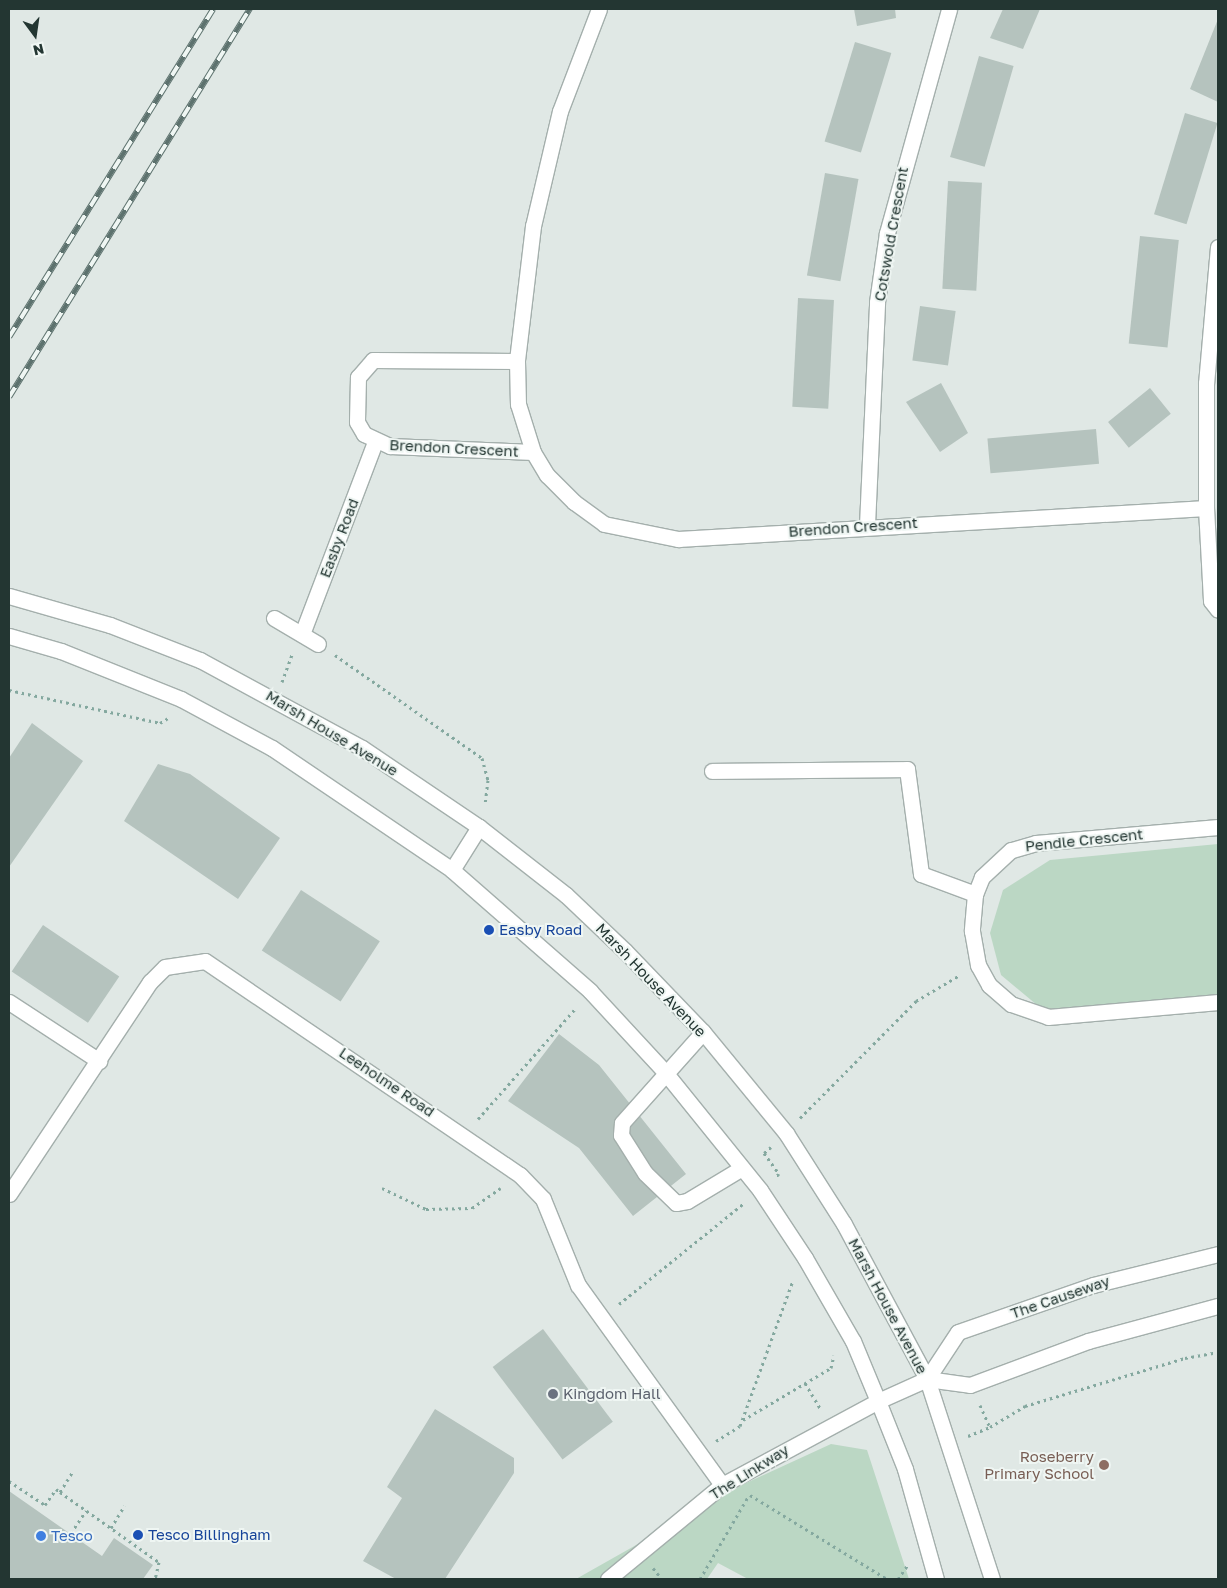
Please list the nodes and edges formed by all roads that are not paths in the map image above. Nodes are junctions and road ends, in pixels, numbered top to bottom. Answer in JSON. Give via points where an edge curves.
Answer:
{"nodes":[{"id":1,"x":599,"y":9,"type":"edge"},
{"id":2,"x":949,"y":9,"type":"edge"},
{"id":3,"x":1218,"y":247,"type":"edge"},
{"id":4,"x":517,"y":362,"type":"junction"},
{"id":5,"x":376,"y":442,"type":"junction"},
{"id":6,"x":533,"y":452,"type":"junction"},
{"id":7,"x":1206,"y":508,"type":"junction"},
{"id":8,"x":867,"y":525,"type":"junction"},
{"id":9,"x":9,"y":596,"type":"edge"},
{"id":10,"x":1214,"y":606,"type":"edge"},
{"id":11,"x":274,"y":618,"type":"dead end"},
{"id":12,"x":302,"y":634,"type":"junction"},
{"id":13,"x":9,"y":636,"type":"edge"},
{"id":14,"x":318,"y":644,"type":"road end"},
{"id":15,"x":712,"y":771,"type":"dead end"},
{"id":16,"x":1218,"y":827,"type":"edge"},
{"id":17,"x":479,"y":828,"type":"junction"},
{"id":18,"x":452,"y":870,"type":"junction"},
{"id":19,"x":975,"y":894,"type":"junction"},
{"id":20,"x":1218,"y":1002,"type":"edge"},
{"id":21,"x":10,"y":1005,"type":"edge"},
{"id":22,"x":703,"y":1032,"type":"junction"},
{"id":23,"x":99,"y":1062,"type":"junction"},
{"id":24,"x":664,"y":1071,"type":"junction"},
{"id":25,"x":742,"y":1168,"type":"junction"},
{"id":26,"x":9,"y":1194,"type":"edge"},
{"id":27,"x":1218,"y":1254,"type":"edge"},
{"id":28,"x":1218,"y":1306,"type":"edge"},
{"id":29,"x":927,"y":1379,"type":"junction"},
{"id":30,"x":878,"y":1401,"type":"junction"},
{"id":31,"x":722,"y":1485,"type":"junction"},
{"id":32,"x":608,"y":1579,"type":"edge"},
{"id":33,"x":936,"y":1579,"type":"edge"},
{"id":34,"x":992,"y":1579,"type":"edge"}],
"edges":[{"from":1,"to":4,"type":"street","name":"Brendon Crescent","via":[[560,111],[536,217]]},
{"from":2,"to":8,"type":"street","name":"Cotswold Crescent","via":[[887,233],[877,302]]},
{"from":3,"to":7,"type":"street","via":[[1206,383]]},
{"from":4,"to":5,"type":"street","name":"Brendon Crescent","via":[[373,360],[358,377],[357,422]]},
{"from":4,"to":6,"type":"street","name":"Brendon Crescent","via":[[518,404]]},
{"from":5,"to":6,"type":"street","name":"Brendon Crescent"},
{"from":5,"to":12,"type":"street","name":"Easby Road"},
{"from":6,"to":8,"type":"street","name":"Brendon Crescent","via":[[547,475],[574,502],[604,524],[644,535],[678,539]]},
{"from":7,"to":8,"type":"street","name":"Brendon Crescent"},
{"from":7,"to":10,"type":"street"},
{"from":9,"to":17,"type":"street","name":"Marsh House Avenue","via":[[110,625],[200,660],[362,748]]},
{"from":11,"to":12,"type":"street"},
{"from":12,"to":14,"type":"street"},
{"from":13,"to":18,"type":"street","via":[[61,651],[180,699],[280,753]]},
{"from":15,"to":19,"type":"street","via":[[907,769],[921,874]]},
{"from":16,"to":19,"type":"street","name":"Pendle Crescent","via":[[1036,843],[1011,850],[982,877]]},
{"from":17,"to":18,"type":"street"},
{"from":17,"to":22,"type":"street","name":"Marsh House Avenue","via":[[566,895]]},
{"from":18,"to":24,"type":"street","via":[[590,991]]},
{"from":19,"to":20,"type":"street","name":"Pendle Crescent","via":[[972,931],[978,965],[989,985],[1011,1004],[1048,1017]]},
{"from":21,"to":23,"type":"street"},
{"from":22,"to":24,"type":"street"},
{"from":22,"to":29,"type":"street","name":"Marsh House Avenue","via":[[786,1134],[895,1312]]},
{"from":23,"to":26,"type":"street","name":"Leeholme Road"},
{"from":23,"to":31,"type":"street","name":"Leeholme Road","via":[[150,982],[164,967],[205,962],[464,1135],[520,1175],[543,1199],[578,1285]]},
{"from":24,"to":25,"type":"street"},
{"from":24,"to":25,"type":"street","via":[[622,1123],[621,1135],[645,1173],[676,1203],[687,1201]]},
{"from":25,"to":30,"type":"street","via":[[805,1258],[853,1341]]},
{"from":27,"to":29,"type":"street","name":"The Causeway","via":[[1102,1282],[958,1332]]},
{"from":28,"to":29,"type":"street","via":[[1088,1341],[970,1385]]},
{"from":29,"to":30,"type":"street"},
{"from":29,"to":34,"type":"street","name":"Marsh House Avenue"},
{"from":30,"to":31,"type":"street","name":"The Linkway","via":[[829,1424]]},
{"from":30,"to":33,"type":"street","via":[[905,1469]]},
{"from":31,"to":32,"type":"street","name":"The Linkway"}]}
